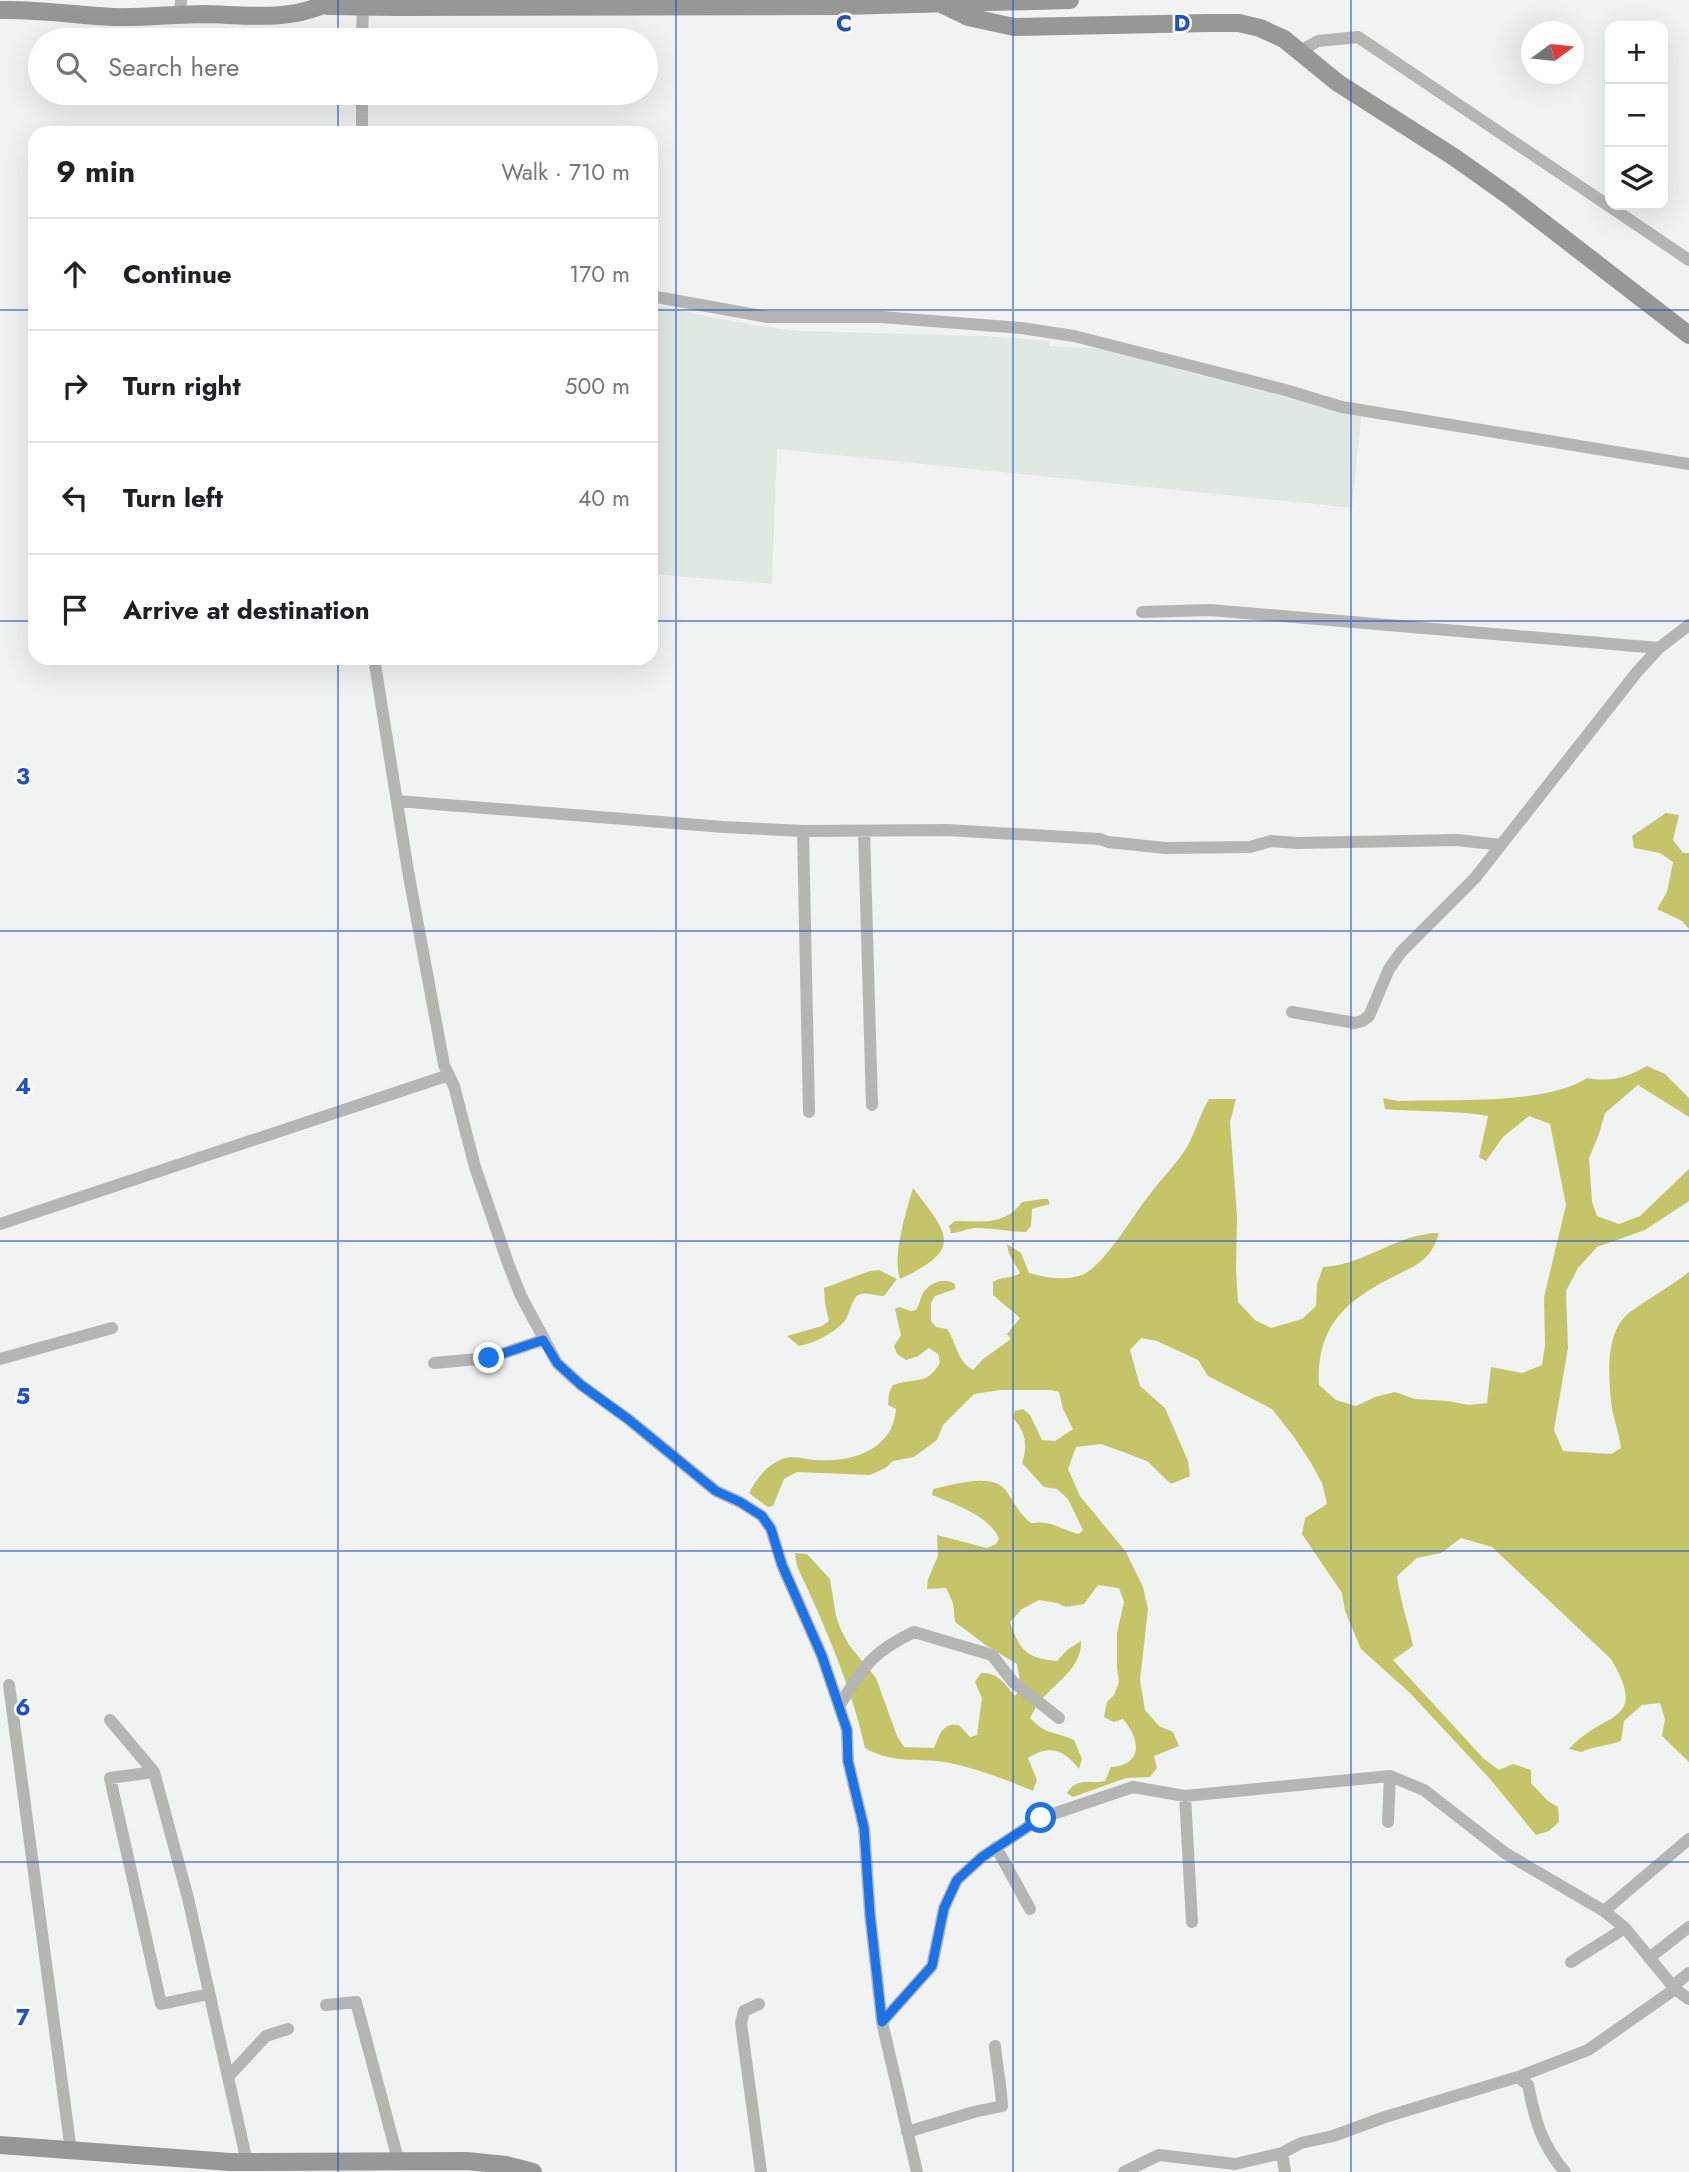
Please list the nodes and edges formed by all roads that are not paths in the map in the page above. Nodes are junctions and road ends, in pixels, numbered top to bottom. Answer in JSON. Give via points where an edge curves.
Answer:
{"nodes":[{"id":1,"x":1070,"y":0,"type":"edge"},
{"id":2,"x":321,"y":2,"type":"edge"},
{"id":3,"x":396,"y":3,"type":"edge"},
{"id":4,"x":939,"y":3,"type":"junction"},
{"id":5,"x":363,"y":6,"type":"junction"},
{"id":6,"x":181,"y":7,"type":"edge"},
{"id":7,"x":0,"y":10,"type":"edge"},
{"id":8,"x":362,"y":28,"type":"edge"},
{"id":9,"x":1300,"y":51,"type":"junction"},
{"id":10,"x":362,"y":105,"type":"edge"},
{"id":11,"x":362,"y":126,"type":"edge"},
{"id":12,"x":1689,"y":260,"type":"edge"},
{"id":13,"x":658,"y":297,"type":"edge"},
{"id":14,"x":1689,"y":335,"type":"edge"},
{"id":15,"x":1689,"y":464,"type":"edge"},
{"id":16,"x":1142,"y":612,"type":"dead end"},
{"id":17,"x":1689,"y":625,"type":"edge"},
{"id":18,"x":1659,"y":648,"type":"junction"},
{"id":19,"x":375,"y":665,"type":"edge"},
{"id":20,"x":397,"y":801,"type":"junction"},
{"id":21,"x":803,"y":831,"type":"junction"},
{"id":22,"x":864,"y":831,"type":"junction"},
{"id":23,"x":1502,"y":845,"type":"junction"},
{"id":24,"x":1292,"y":1012,"type":"dead end"},
{"id":25,"x":449,"y":1074,"type":"junction"},
{"id":26,"x":872,"y":1105,"type":"dead end"},
{"id":27,"x":809,"y":1112,"type":"dead end"},
{"id":28,"x":0,"y":1224,"type":"edge"},
{"id":29,"x":112,"y":1328,"type":"dead end"},
{"id":30,"x":543,"y":1340,"type":"junction"},
{"id":31,"x":0,"y":1359,"type":"edge"},
{"id":32,"x":434,"y":1363,"type":"dead end"},
{"id":33,"x":9,"y":1685,"type":"dead end"},
{"id":34,"x":839,"y":1706,"type":"junction"},
{"id":35,"x":1059,"y":1718,"type":"dead end"},
{"id":36,"x":110,"y":1720,"type":"dead end"},
{"id":37,"x":154,"y":1772,"type":"junction"},
{"id":38,"x":1390,"y":1776,"type":"junction"},
{"id":39,"x":1185,"y":1796,"type":"junction"},
{"id":40,"x":1388,"y":1822,"type":"dead end"},
{"id":41,"x":1689,"y":1839,"type":"edge"},
{"id":42,"x":996,"y":1847,"type":"junction"},
{"id":43,"x":1030,"y":1909,"type":"dead end"},
{"id":44,"x":1604,"y":1911,"type":"junction"},
{"id":45,"x":1192,"y":1922,"type":"dead end"},
{"id":46,"x":1689,"y":1927,"type":"edge"},
{"id":47,"x":1625,"y":1928,"type":"junction"},
{"id":48,"x":1649,"y":1958,"type":"junction"},
{"id":49,"x":1572,"y":1962,"type":"dead end"},
{"id":50,"x":1689,"y":1973,"type":"edge"},
{"id":51,"x":1674,"y":1987,"type":"junction"},
{"id":52,"x":209,"y":1994,"type":"junction"},
{"id":53,"x":1689,"y":1999,"type":"edge"},
{"id":54,"x":759,"y":2004,"type":"dead end"},
{"id":55,"x":326,"y":2005,"type":"dead end"},
{"id":56,"x":882,"y":2022,"type":"junction"},
{"id":57,"x":288,"y":2029,"type":"dead end"},
{"id":58,"x":995,"y":2046,"type":"dead end"},
{"id":59,"x":228,"y":2077,"type":"junction"},
{"id":60,"x":1518,"y":2077,"type":"junction"},
{"id":61,"x":907,"y":2132,"type":"junction"},
{"id":62,"x":0,"y":2145,"type":"edge"},
{"id":63,"x":71,"y":2151,"type":"junction"},
{"id":64,"x":1282,"y":2153,"type":"junction"},
{"id":65,"x":247,"y":2162,"type":"junction"},
{"id":66,"x":400,"y":2163,"type":"junction"},
{"id":67,"x":172,"y":2165,"type":"edge"},
{"id":68,"x":468,"y":2166,"type":"edge"},
{"id":69,"x":357,"y":2167,"type":"edge"},
{"id":70,"x":420,"y":2167,"type":"edge"},
{"id":71,"x":533,"y":2172,"type":"edge"},
{"id":72,"x":761,"y":2172,"type":"edge"},
{"id":73,"x":917,"y":2172,"type":"edge"},
{"id":74,"x":1124,"y":2172,"type":"edge"},
{"id":75,"x":1285,"y":2172,"type":"edge"},
{"id":76,"x":1565,"y":2172,"type":"edge"}],
"edges":[{"from":1,"to":4,"type":"street"},
{"from":2,"to":5,"type":"street"},
{"from":2,"to":6,"type":"street","via":[[305,12],[281,16]]},
{"from":3,"to":4,"type":"street"},
{"from":3,"to":5,"type":"street"},
{"from":4,"to":9,"type":"street","via":[[968,17],[1014,27],[1239,23],[1284,39]]},
{"from":5,"to":8,"type":"street"},
{"from":6,"to":7,"type":"street","via":[[115,17]]},
{"from":9,"to":12,"type":"street","via":[[1318,41],[1358,37]]},
{"from":9,"to":14,"type":"street","via":[[1348,89],[1509,196]]},
{"from":10,"to":11,"type":"street"},
{"from":13,"to":15,"type":"street","via":[[767,317],[881,317],[1074,336],[1342,407]]},
{"from":16,"to":18,"type":"street","via":[[1210,610]]},
{"from":17,"to":18,"type":"street"},
{"from":18,"to":23,"type":"street"},
{"from":19,"to":20,"type":"street"},
{"from":20,"to":21,"type":"street"},
{"from":20,"to":25,"type":"street","via":[[443,1065]]},
{"from":21,"to":22,"type":"street"},
{"from":21,"to":27,"type":"street"},
{"from":22,"to":23,"type":"street","via":[[1073,837],[1166,848],[1250,847],[1270,841],[1457,840]]},
{"from":22,"to":26,"type":"street"},
{"from":23,"to":24,"type":"street","via":[[1401,952],[1369,1016],[1354,1023]]},
{"from":25,"to":28,"type":"street"},
{"from":25,"to":30,"type":"street","via":[[489,1212]]},
{"from":29,"to":31,"type":"street"},
{"from":30,"to":32,"type":"street","via":[[489,1358]]},
{"from":30,"to":34,"type":"street","via":[[557,1363],[581,1385],[716,1491],[762,1516]]},
{"from":33,"to":63,"type":"street"},
{"from":34,"to":35,"type":"street","via":[[864,1667],[886,1645],[914,1632],[992,1655],[1013,1682]]},
{"from":34,"to":56,"type":"street","via":[[864,1828]]},
{"from":36,"to":37,"type":"street"},
{"from":37,"to":52,"type":"street"},
{"from":37,"to":52,"type":"street","via":[[110,1778],[161,2004]]},
{"from":38,"to":39,"type":"street"},
{"from":38,"to":40,"type":"street"},
{"from":38,"to":44,"type":"street","via":[[1424,1790],[1505,1853]]},
{"from":39,"to":42,"type":"street","via":[[1133,1787],[1041,1818]]},
{"from":39,"to":45,"type":"street"},
{"from":41,"to":44,"type":"street"},
{"from":42,"to":43,"type":"street"},
{"from":42,"to":56,"type":"street","via":[[957,1880],[944,1908],[932,1966]]},
{"from":44,"to":47,"type":"street"},
{"from":46,"to":48,"type":"street"},
{"from":47,"to":48,"type":"street"},
{"from":47,"to":49,"type":"street"},
{"from":48,"to":51,"type":"street"},
{"from":50,"to":51,"type":"street"},
{"from":51,"to":53,"type":"street"},
{"from":51,"to":60,"type":"street","via":[[1588,2050]]},
{"from":52,"to":59,"type":"street"},
{"from":54,"to":72,"type":"street","via":[[744,2011],[741,2023]]},
{"from":55,"to":66,"type":"street","via":[[356,2001]]},
{"from":56,"to":61,"type":"street"},
{"from":57,"to":59,"type":"street","via":[[266,2036]]},
{"from":58,"to":61,"type":"street","via":[[1002,2106]]},
{"from":59,"to":65,"type":"street"},
{"from":60,"to":64,"type":"street","via":[[1301,2143]]},
{"from":60,"to":76,"type":"street","via":[[1528,2085],[1544,2143]]},
{"from":61,"to":73,"type":"street"},
{"from":62,"to":63,"type":"street"},
{"from":63,"to":67,"type":"street"},
{"from":64,"to":74,"type":"street","via":[[1235,2164],[1159,2155]]},
{"from":64,"to":75,"type":"street"},
{"from":65,"to":67,"type":"street"},
{"from":65,"to":69,"type":"street"},
{"from":66,"to":69,"type":"street"},
{"from":66,"to":70,"type":"street"},
{"from":68,"to":70,"type":"street"},
{"from":68,"to":71,"type":"street","via":[[506,2165]]}]}
